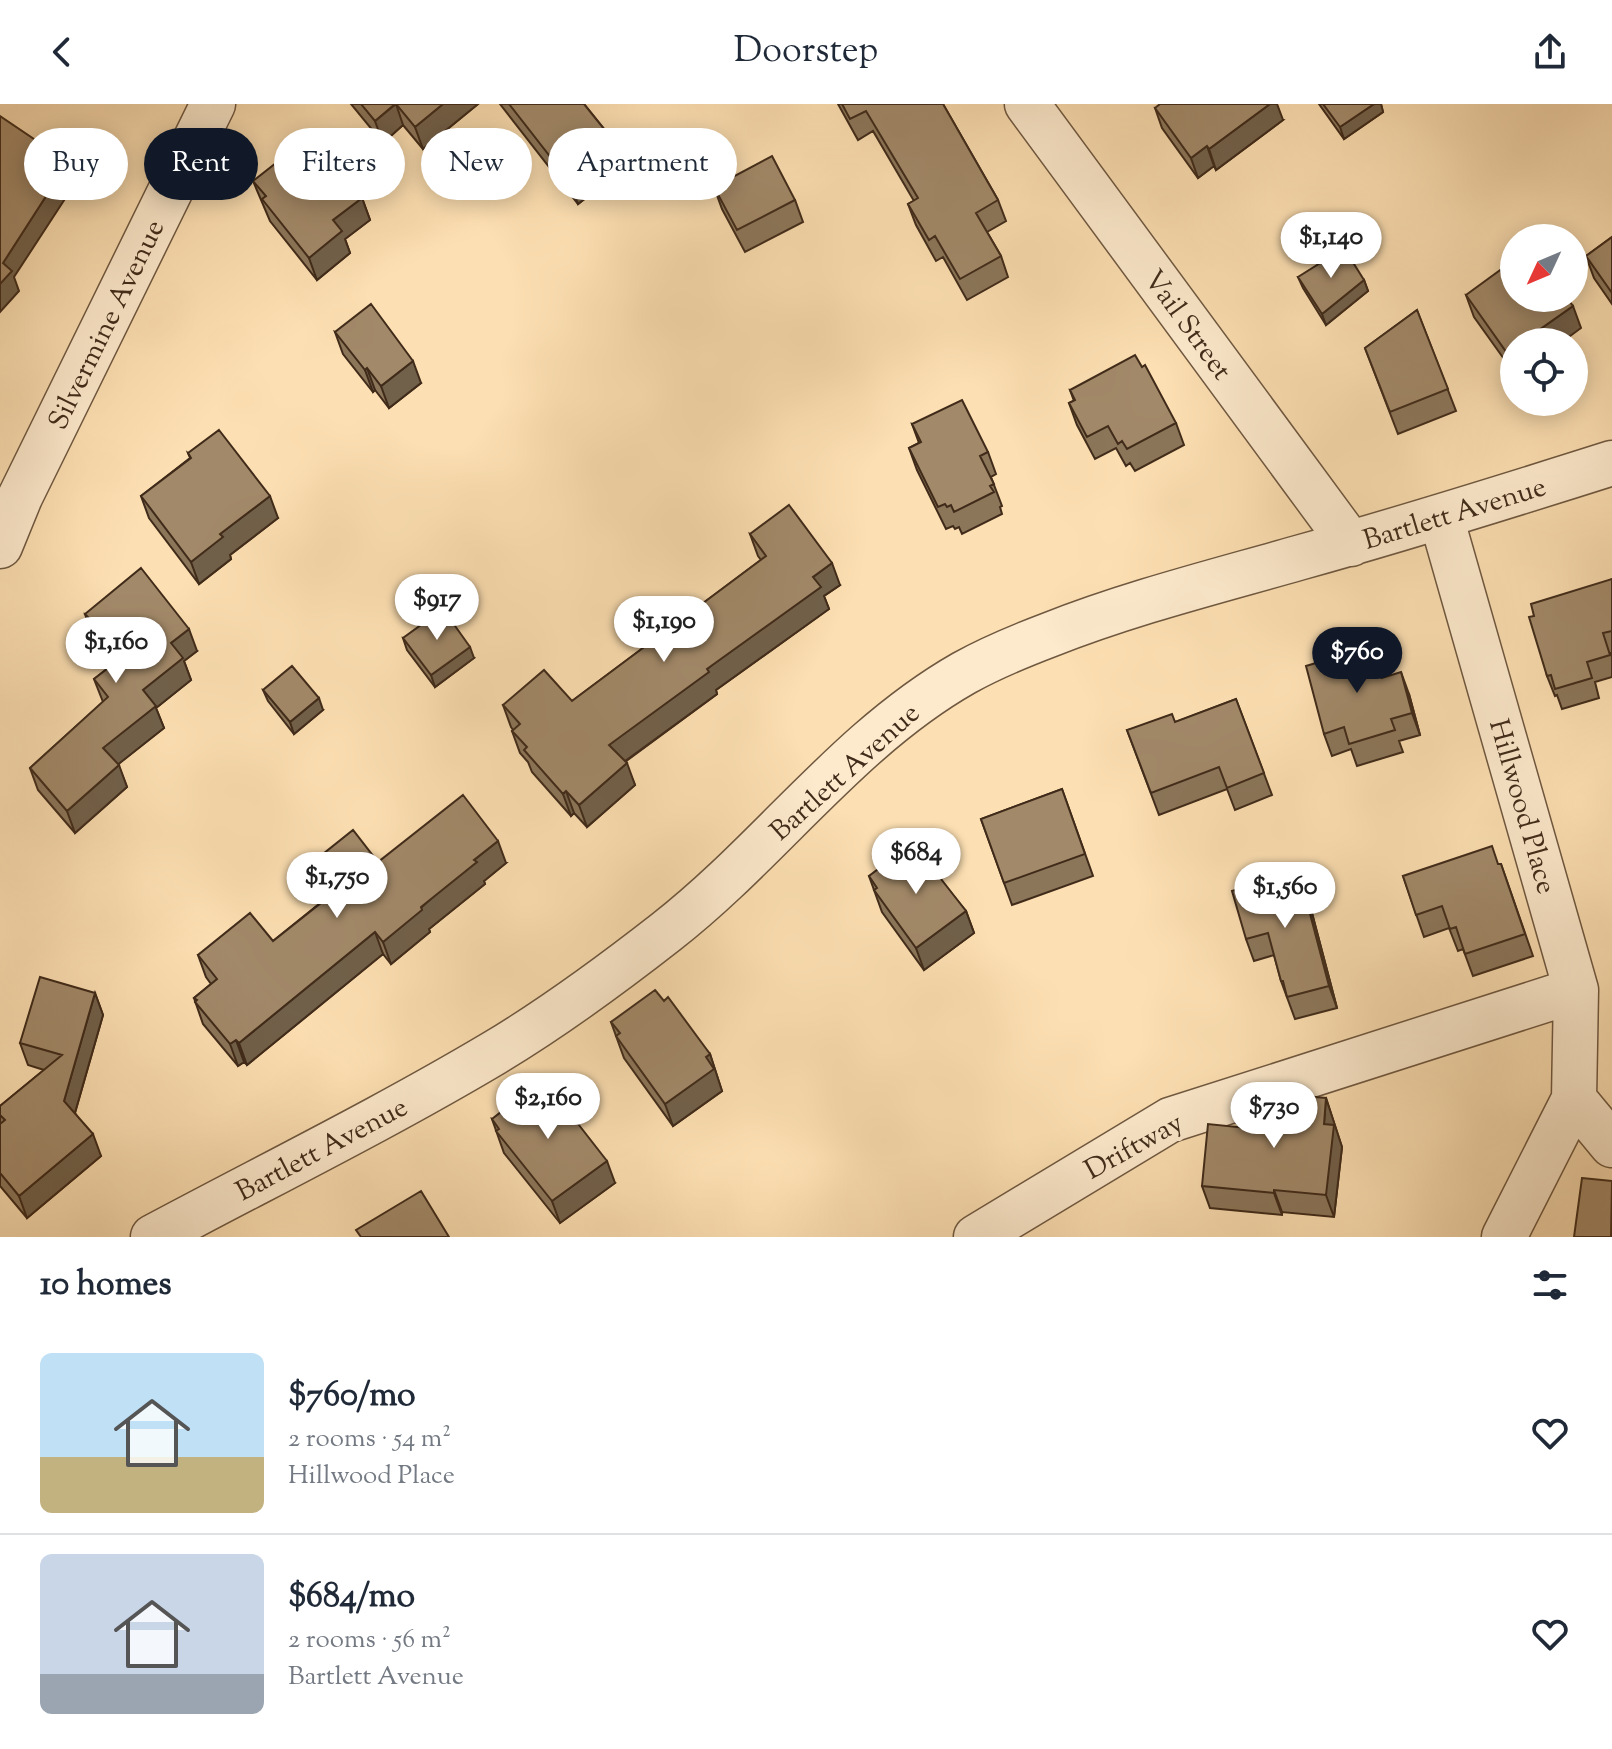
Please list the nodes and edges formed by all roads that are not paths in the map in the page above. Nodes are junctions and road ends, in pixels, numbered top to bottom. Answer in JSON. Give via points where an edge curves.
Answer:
{"nodes":[{"id":1,"x":213,"y":104,"type":"edge"},
{"id":2,"x":1027,"y":104,"type":"edge"},
{"id":3,"x":1612,"y":463,"type":"edge"},
{"id":4,"x":1441,"y":517,"type":"junction"},
{"id":5,"x":1351,"y":544,"type":"junction"},
{"id":6,"x":0,"y":546,"type":"edge"},
{"id":7,"x":1576,"y":990,"type":"junction"},
{"id":8,"x":1574,"y":1099,"type":"junction"},
{"id":9,"x":1612,"y":1145,"type":"edge"},
{"id":10,"x":153,"y":1237,"type":"edge"},
{"id":11,"x":976,"y":1237,"type":"edge"},
{"id":12,"x":1504,"y":1237,"type":"edge"}],
"edges":[{"from":1,"to":6,"type":"street","name":"Silvermine Avenue"},
{"from":2,"to":5,"type":"street","name":"Vail Street"},
{"from":3,"to":4,"type":"street","name":"Bartlett Avenue"},
{"from":4,"to":5,"type":"street","name":"Bartlett Avenue"},
{"from":4,"to":7,"type":"street","name":"Hillwood Place"},
{"from":5,"to":10,"type":"street","name":"Bartlett Avenue","via":[[1095,617],[966,672],[877,735],[673,927],[552,1016],[411,1100]]},
{"from":7,"to":8,"type":"street","name":"Hillwood Place"},
{"from":7,"to":11,"type":"street","name":"Driftway","via":[[1170,1120]]},
{"from":8,"to":9,"type":"street"},
{"from":8,"to":12,"type":"street","name":"Hillwood Place"}]}
